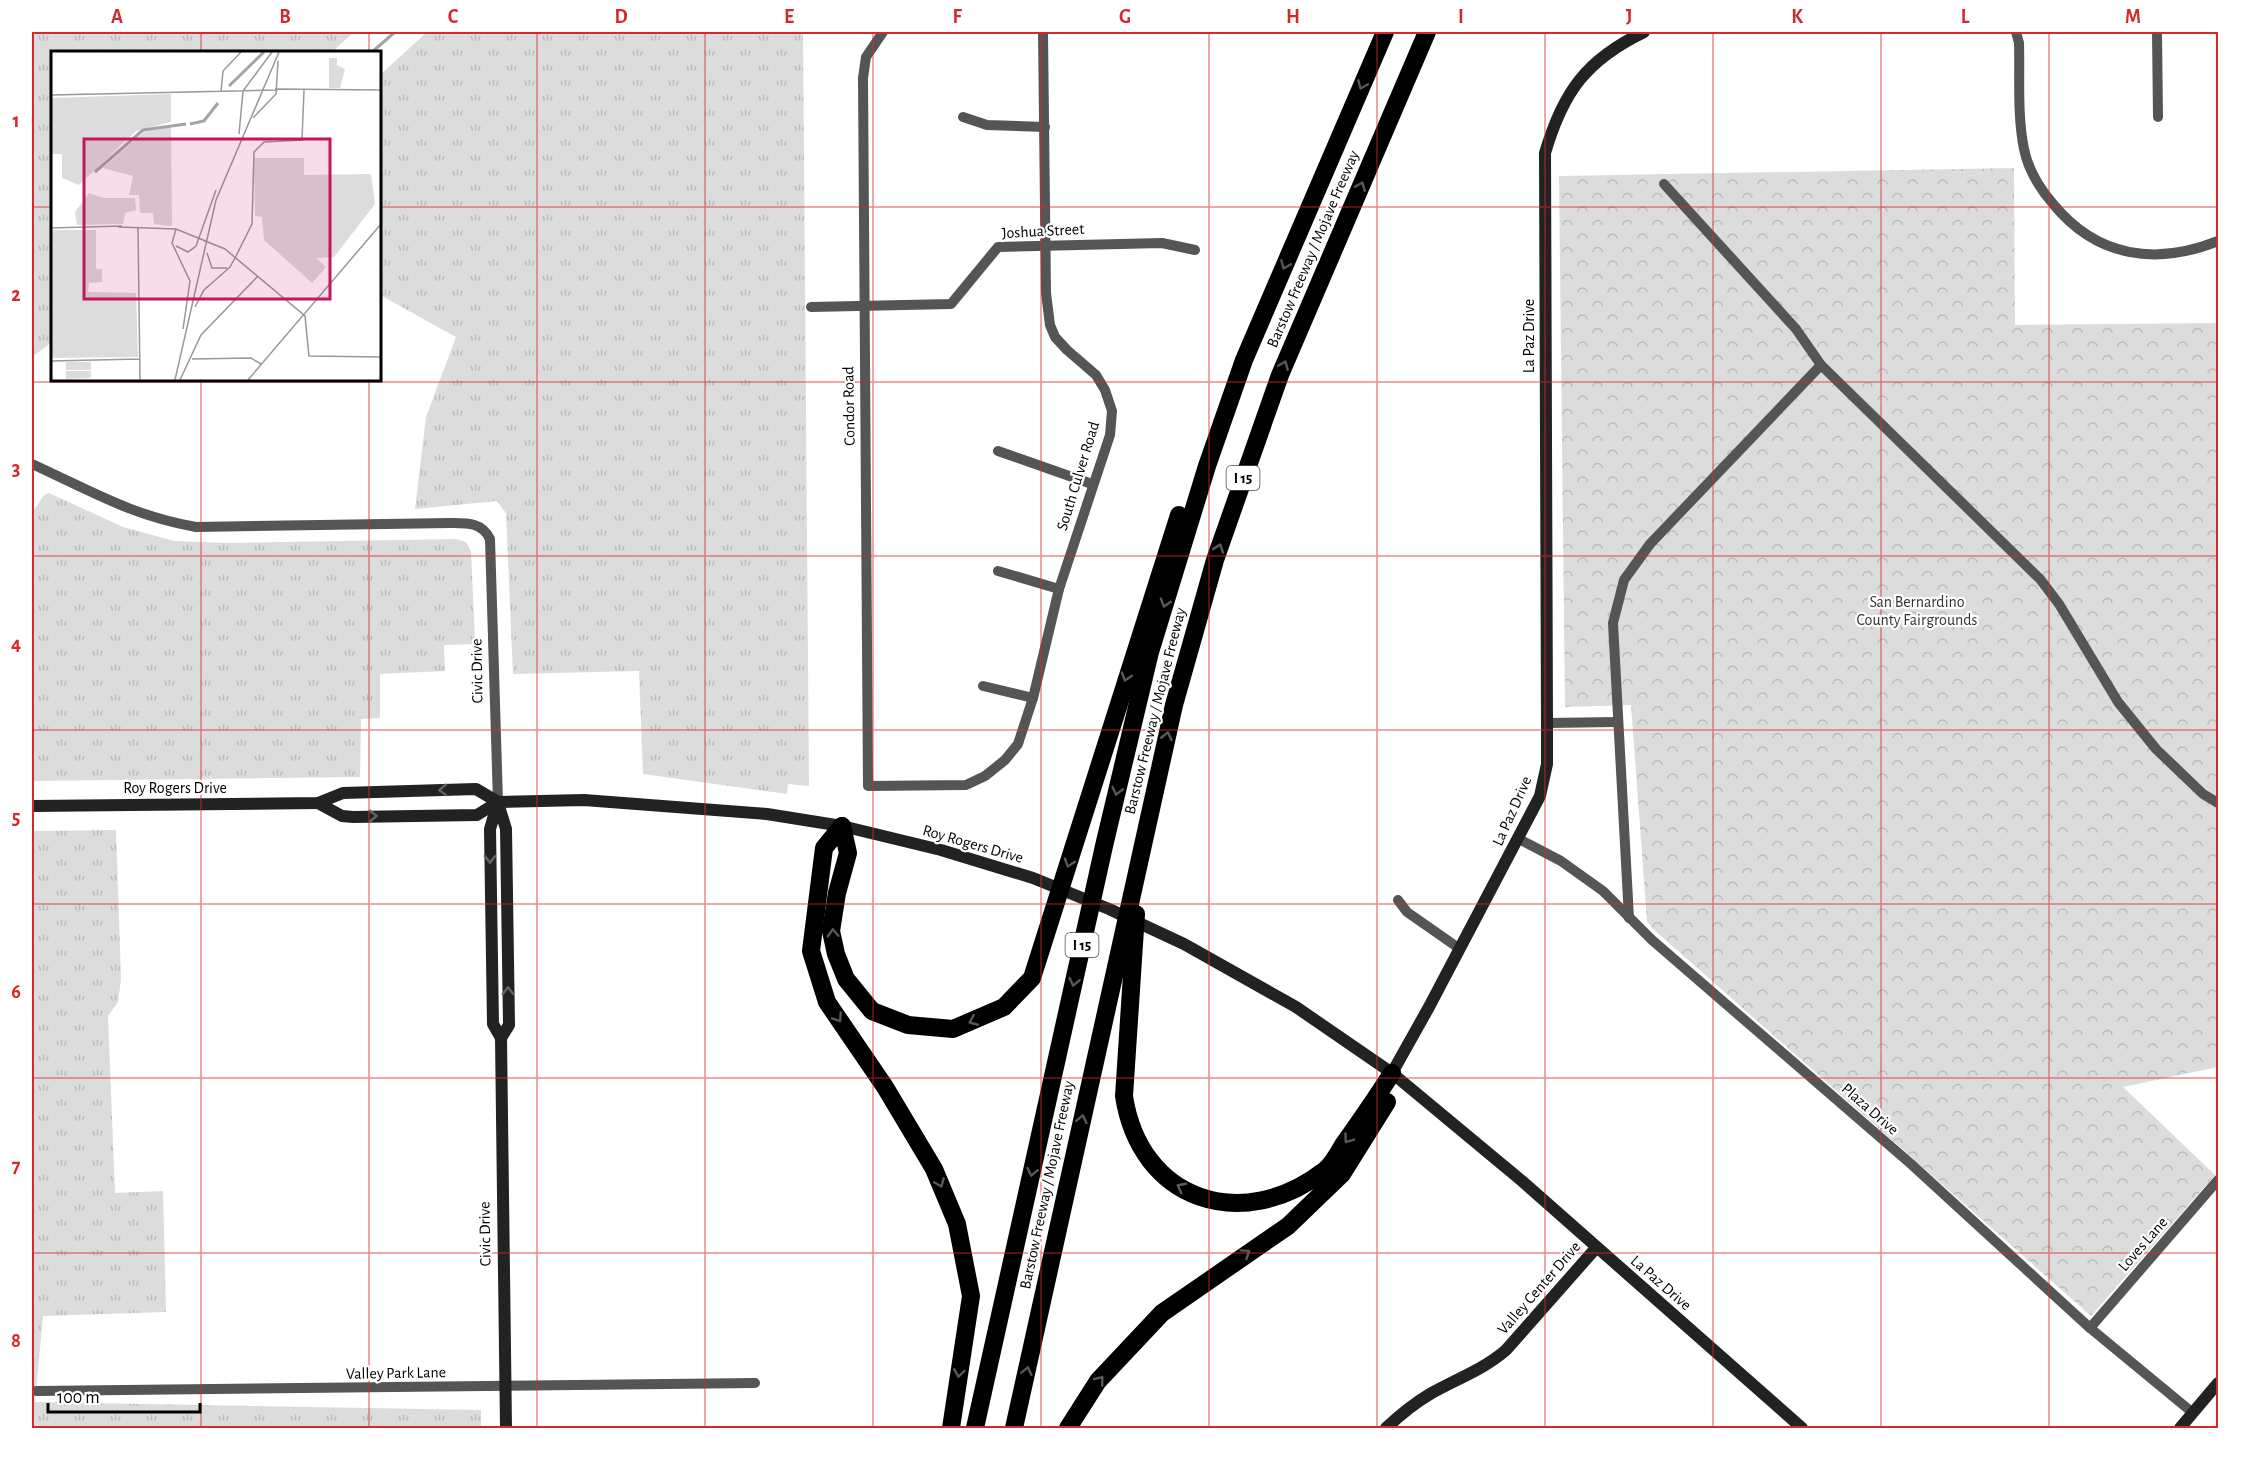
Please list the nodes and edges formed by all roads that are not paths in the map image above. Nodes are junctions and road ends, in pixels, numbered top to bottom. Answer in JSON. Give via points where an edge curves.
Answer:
{"nodes":[{"id":1,"x":883,"y":32,"type":"edge"},
{"id":2,"x":1043,"y":32,"type":"edge"},
{"id":3,"x":1385,"y":32,"type":"edge"},
{"id":4,"x":1427,"y":32,"type":"edge"},
{"id":5,"x":1434,"y":32,"type":"edge"},
{"id":6,"x":1644,"y":32,"type":"edge"},
{"id":7,"x":2016,"y":32,"type":"edge"},
{"id":8,"x":2157,"y":32,"type":"edge"},
{"id":9,"x":963,"y":117,"type":"dead end"},
{"id":10,"x":1391,"y":117,"type":"junction"},
{"id":11,"x":2158,"y":117,"type":"dead end"},
{"id":12,"x":1045,"y":127,"type":"junction"},
{"id":13,"x":1664,"y":184,"type":"dead end"},
{"id":14,"x":2218,"y":241,"type":"edge"},
{"id":15,"x":1046,"y":244,"type":"junction"},
{"id":16,"x":1195,"y":250,"type":"dead end"},
{"id":17,"x":811,"y":307,"type":"dead end"},
{"id":18,"x":863,"y":307,"type":"junction"},
{"id":19,"x":1821,"y":365,"type":"junction"},
{"id":20,"x":998,"y":451,"type":"dead end"},
{"id":21,"x":32,"y":464,"type":"edge"},
{"id":22,"x":1207,"y":466,"type":"junction"},
{"id":23,"x":1092,"y":484,"type":"junction"},
{"id":24,"x":998,"y":571,"type":"dead end"},
{"id":25,"x":1059,"y":589,"type":"junction"},
{"id":26,"x":983,"y":686,"type":"dead end"},
{"id":27,"x":1033,"y":698,"type":"junction"},
{"id":28,"x":1618,"y":722,"type":"junction"},
{"id":29,"x":1547,"y":723,"type":"junction"},
{"id":30,"x":868,"y":786,"type":"joint"},
{"id":31,"x":498,"y":802,"type":"junction"},
{"id":32,"x":318,"y":803,"type":"junction"},
{"id":33,"x":2218,"y":803,"type":"edge"},
{"id":34,"x":32,"y":806,"type":"edge"},
{"id":35,"x":842,"y":826,"type":"junction"},
{"id":36,"x":1519,"y":839,"type":"junction"},
{"id":37,"x":1140,"y":855,"type":"junction"},
{"id":38,"x":1398,"y":900,"type":"dead end"},
{"id":39,"x":1629,"y":918,"type":"junction"},
{"id":40,"x":1460,"y":949,"type":"junction"},
{"id":41,"x":1392,"y":1073,"type":"junction"},
{"id":42,"x":2218,"y":1180,"type":"edge"},
{"id":43,"x":1596,"y":1248,"type":"junction"},
{"id":44,"x":2090,"y":1328,"type":"junction"},
{"id":45,"x":755,"y":1383,"type":"dead end"},
{"id":46,"x":2218,"y":1383,"type":"edge"},
{"id":47,"x":505,"y":1386,"type":"junction"},
{"id":48,"x":36,"y":1391,"type":"dead end"},
{"id":49,"x":2193,"y":1413,"type":"junction"},
{"id":50,"x":506,"y":1428,"type":"edge"},
{"id":51,"x":951,"y":1428,"type":"edge"},
{"id":52,"x":975,"y":1428,"type":"edge"},
{"id":53,"x":1014,"y":1428,"type":"edge"},
{"id":54,"x":1068,"y":1428,"type":"edge"},
{"id":55,"x":1386,"y":1428,"type":"edge"},
{"id":56,"x":1802,"y":1428,"type":"edge"},
{"id":57,"x":2180,"y":1428,"type":"edge"}],
"edges":[{"from":1,"to":18,"type":"street","name":"Condor Road","via":[[866,57],[863,78]]},
{"from":2,"to":12,"type":"street","name":"South Culver Road"},
{"from":3,"to":22,"type":"highway","name":"Barstow Freeway / Mojave Freeway","number":"I 15","one_way":true,"via":[[1244,360]]},
{"from":4,"to":10,"type":"highway","name":"Barstow Freeway / Mojave Freeway","number":"I 15"},
{"from":5,"to":10,"type":"highway"},
{"from":6,"to":29,"type":"main road","name":"La Paz Drive","via":[[1592,64],[1572,87],[1555,119],[1545,153]]},
{"from":7,"to":14,"type":"street","via":[[2024,151],[2043,193],[2061,213],[2093,241],[2140,254],[2171,255]]},
{"from":8,"to":11,"type":"street"},
{"from":9,"to":12,"type":"street","via":[[987,125]]},
{"from":37,"to":10,"type":"highway","name":"Barstow Freeway / Mojave Freeway","number":"I 15","one_way":true,"via":[[1174,705],[1215,560],[1280,375]]},
{"from":12,"to":15,"type":"street","name":"South Culver Road"},
{"from":13,"to":19,"type":"street","via":[[1796,329]]},
{"from":15,"to":16,"type":"street","name":"Joshua Street","via":[[1162,243]]},
{"from":15,"to":18,"type":"street","name":"Joshua Street","via":[[998,247],[951,304]]},
{"from":15,"to":23,"type":"street","name":"South Culver Road","via":[[1050,325],[1055,337],[1096,375],[1112,411],[1110,435]]},
{"from":17,"to":18,"type":"street","name":"Joshua Street"},
{"from":18,"to":30,"type":"street","name":"Condor Road"},
{"from":19,"to":28,"type":"street","via":[[1650,544],[1624,580],[1613,623]]},
{"from":19,"to":33,"type":"street","via":[[2040,579],[2118,702],[2157,749],[2203,794]]},
{"from":20,"to":23,"type":"street"},
{"from":21,"to":31,"type":"street","name":"Civic Drive","via":[[126,509],[159,521],[196,527],[472,524],[486,530],[490,539]]},
{"from":22,"to":35,"type":"highway","one_way":true,"via":[[1180,513],[1032,978],[1004,1007],[953,1029],[908,1025],[872,1011],[846,979],[831,931],[848,853]]},
{"from":22,"to":52,"type":"highway","name":"Barstow Freeway / Mojave Freeway","number":"I 15","one_way":true,"via":[[1147,663]]},
{"from":23,"to":25,"type":"street","name":"South Culver Road"},
{"from":24,"to":25,"type":"street"},
{"from":25,"to":27,"type":"street","name":"South Culver Road"},
{"from":26,"to":27,"type":"street"},
{"from":27,"to":30,"type":"street","name":"South Culver Road","via":[[1018,744],[985,776],[966,785]]},
{"from":28,"to":29,"type":"street"},
{"from":28,"to":39,"type":"street"},
{"from":29,"to":36,"type":"main road","name":"La Paz Drive","via":[[1544,781]]},
{"from":31,"to":32,"type":"main road","name":"Roy Rogers Drive","one_way":true,"via":[[476,789],[343,793]]},
{"from":32,"to":31,"type":"main road","name":"Roy Rogers Drive","one_way":true,"via":[[342,816],[353,817],[477,815]]},
{"from":31,"to":35,"type":"main road","name":"Roy Rogers Drive","via":[[584,800],[768,814]]},
{"from":31,"to":47,"type":"main road","name":"Civic Drive","via":[[490,829],[493,1024],[501,1038]]},
{"from":32,"to":34,"type":"main road","name":"Roy Rogers Drive"},
{"from":35,"to":41,"type":"main road","name":"Roy Rogers Drive","via":[[1033,878],[1184,944],[1296,1007]]},
{"from":35,"to":51,"type":"highway","one_way":true,"via":[[824,848],[811,951],[827,1002],[934,1169],[957,1224],[971,1296]]},
{"from":36,"to":39,"type":"street","name":"Plaza Drive","via":[[1588,880]]},
{"from":36,"to":40,"type":"main road","name":"La Paz Drive"},
{"from":41,"to":37,"type":"highway","one_way":true,"via":[[1326,1170],[1291,1192],[1260,1202],[1227,1204],[1205,1200],[1172,1182],[1142,1152],[1128,1123],[1124,1096]]},
{"from":53,"to":37,"type":"highway","name":"Barstow Freeway / Mojave Freeway","number":"I 15","one_way":true},
{"from":38,"to":40,"type":"street","via":[[1407,912]]},
{"from":39,"to":44,"type":"street","name":"Plaza Drive","via":[[1911,1164]]},
{"from":40,"to":41,"type":"main road","name":"La Paz Drive"},
{"from":41,"to":43,"type":"main road","name":"La Paz Drive"},
{"from":54,"to":41,"type":"highway","one_way":true,"via":[[1098,1381],[1162,1313],[1288,1226],[1342,1174],[1387,1103]]},
{"from":42,"to":44,"type":"street","name":"Loves Lane"},
{"from":43,"to":55,"type":"main road","name":"Valley Center Drive","via":[[1492,1362],[1413,1405]]},
{"from":43,"to":56,"type":"main road","name":"La Paz Drive"},
{"from":44,"to":49,"type":"street","name":"Plaza Drive"},
{"from":45,"to":47,"type":"street","name":"Valley Park Lane"},
{"from":46,"to":49,"type":"main road"},
{"from":47,"to":48,"type":"street","name":"Valley Park Lane"},
{"from":47,"to":50,"type":"main road","name":"Civic Drive"},
{"from":49,"to":57,"type":"main road"}]}
